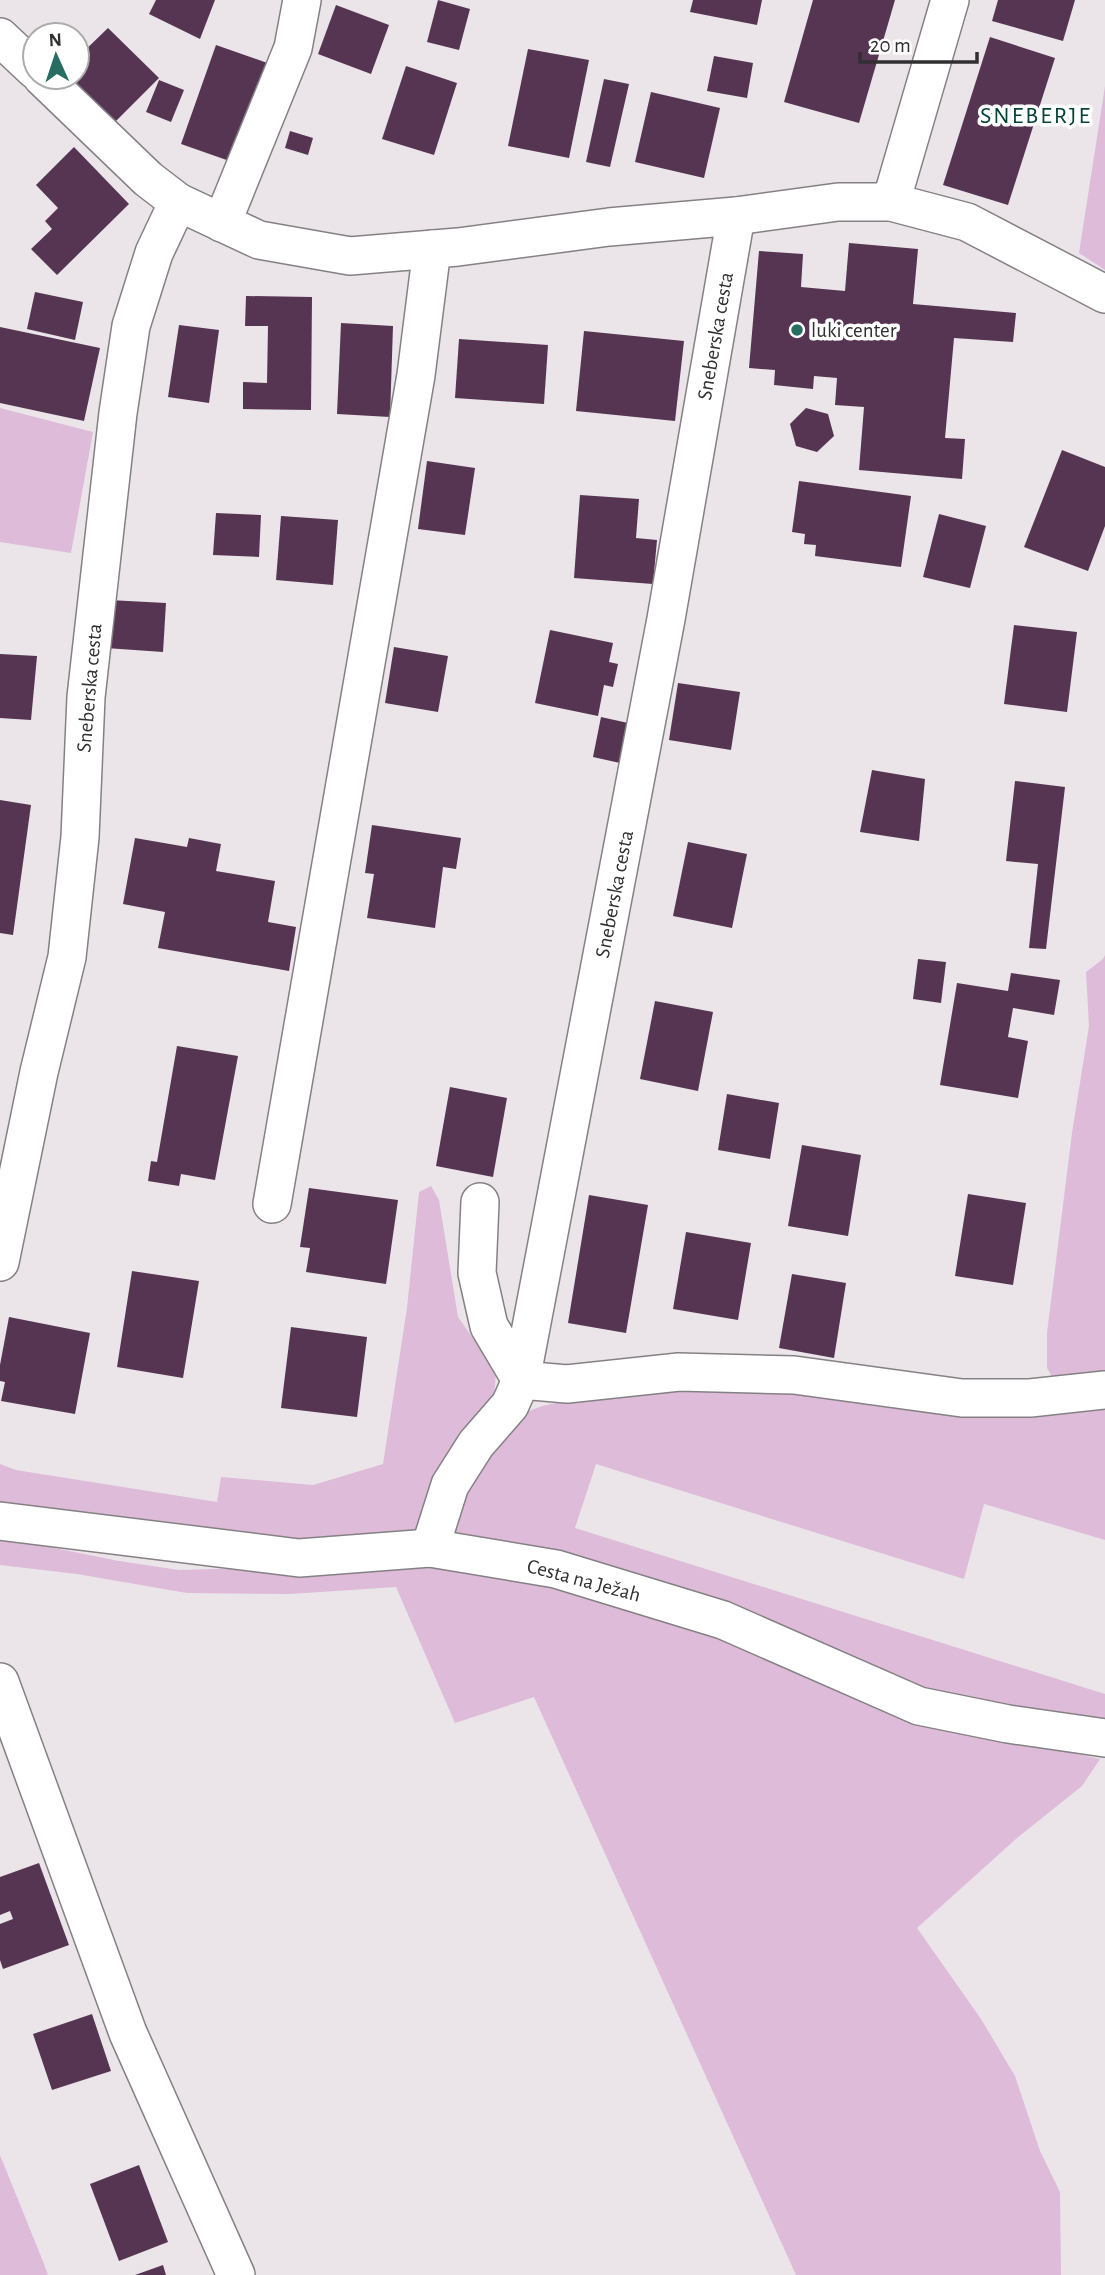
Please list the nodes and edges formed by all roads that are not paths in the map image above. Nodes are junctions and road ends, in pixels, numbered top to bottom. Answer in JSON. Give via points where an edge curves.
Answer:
{"nodes":[{"id":1,"x":302,"y":0,"type":"edge"},
{"id":2,"x":950,"y":0,"type":"edge"},
{"id":3,"x":0,"y":37,"type":"edge"},
{"id":4,"x":21,"y":57,"type":"edge"},
{"id":5,"x":57,"y":91,"type":"edge"},
{"id":6,"x":178,"y":202,"type":"junction"},
{"id":7,"x":891,"y":202,"type":"junction"},
{"id":8,"x":736,"y":216,"type":"junction"},
{"id":9,"x":222,"y":222,"type":"junction"},
{"id":10,"x":432,"y":249,"type":"junction"},
{"id":11,"x":1105,"y":294,"type":"edge"},
{"id":12,"x":480,"y":1202,"type":"dead end"},
{"id":13,"x":272,"y":1204,"type":"dead end"},
{"id":14,"x":0,"y":1262,"type":"edge"},
{"id":15,"x":521,"y":1380,"type":"junction"},
{"id":16,"x":1105,"y":1390,"type":"edge"},
{"id":17,"x":0,"y":1521,"type":"edge"},
{"id":18,"x":430,"y":1548,"type":"junction"},
{"id":19,"x":0,"y":1682,"type":"edge"},
{"id":20,"x":1105,"y":1738,"type":"edge"},
{"id":21,"x":236,"y":2275,"type":"edge"}],
"edges":[{"from":1,"to":9,"type":"street","via":[[293,48]]},
{"from":2,"to":7,"type":"street"},
{"from":3,"to":4,"type":"street"},
{"from":5,"to":6,"type":"street"},
{"from":6,"to":9,"type":"street"},
{"from":6,"to":14,"type":"street","name":"Sneberska cesta","via":[[154,253],[131,327],[86,697],[80,837],[67,957]]},
{"from":7,"to":8,"type":"street","via":[[838,202]]},
{"from":7,"to":11,"type":"street","via":[[967,222]]},
{"from":8,"to":10,"type":"street"},
{"from":8,"to":15,"type":"street","name":"Sneberska cesta","via":[[666,619]]},
{"from":9,"to":10,"type":"street","via":[[259,240],[350,256]]},
{"from":10,"to":13,"type":"street","via":[[416,375]]},
{"from":12,"to":15,"type":"street","via":[[477,1273],[489,1325]]},
{"from":15,"to":16,"type":"street","via":[[568,1384],[679,1372],[794,1376],[962,1398],[1030,1398]]},
{"from":15,"to":18,"type":"street","name":"Sneberska cesta","via":[[510,1405],[476,1444],[450,1485]]},
{"from":17,"to":18,"type":"street","name":"Cesta na Ježah","via":[[299,1558]]},
{"from":18,"to":20,"type":"street","name":"Cesta na Ježah","via":[[556,1569],[723,1620],[919,1706]]},
{"from":19,"to":21,"type":"street","via":[[128,2033]]}]}
